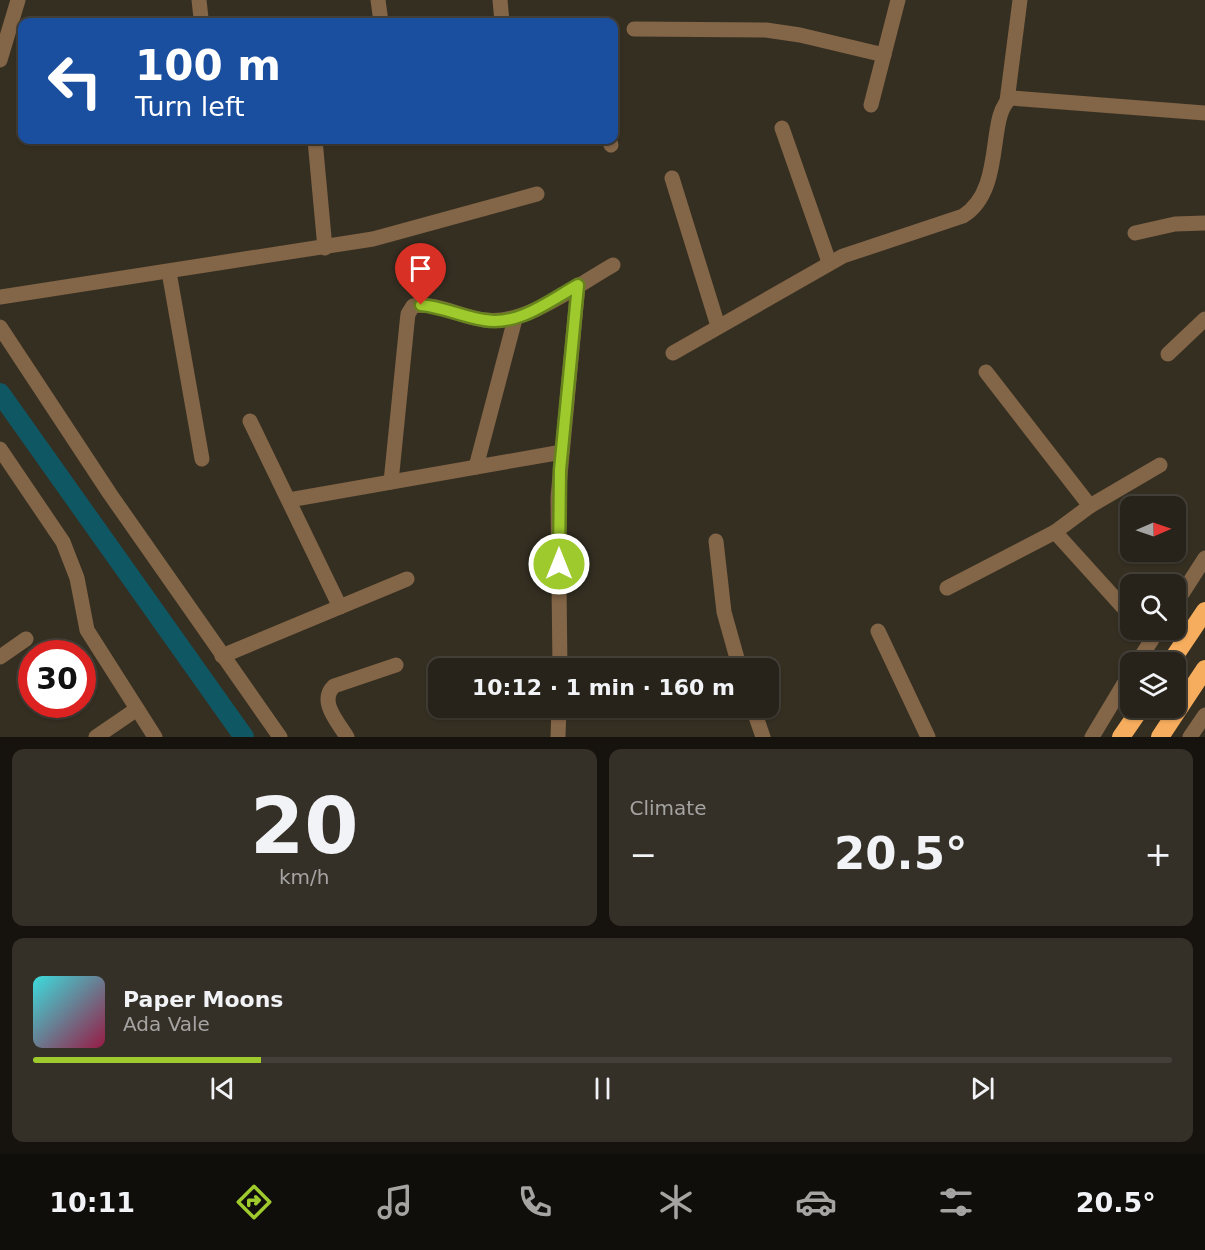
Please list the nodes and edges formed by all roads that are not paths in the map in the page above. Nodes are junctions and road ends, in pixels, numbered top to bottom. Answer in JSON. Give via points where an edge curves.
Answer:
{"nodes":[{"id":1,"x":18,"y":0,"type":"edge"},
{"id":2,"x":199,"y":0,"type":"edge"},
{"id":3,"x":378,"y":0,"type":"edge"},
{"id":4,"x":500,"y":0,"type":"edge"},
{"id":5,"x":898,"y":0,"type":"edge"},
{"id":6,"x":1020,"y":0,"type":"edge"},
{"id":7,"x":201,"y":18,"type":"edge"},
{"id":8,"x":380,"y":18,"type":"edge"},
{"id":9,"x":502,"y":18,"type":"edge"},
{"id":10,"x":16,"y":26,"type":"edge"},
{"id":11,"x":634,"y":29,"type":"dead end"},
{"id":12,"x":884,"y":55,"type":"junction"},
{"id":13,"x":0,"y":60,"type":"edge"},
{"id":14,"x":1007,"y":101,"type":"junction"},
{"id":15,"x":871,"y":105,"type":"dead end"},
{"id":16,"x":1205,"y":114,"type":"edge"},
{"id":17,"x":782,"y":128,"type":"dead end"},
{"id":18,"x":315,"y":144,"type":"edge"},
{"id":19,"x":672,"y":178,"type":"dead end"},
{"id":20,"x":537,"y":194,"type":"dead end"},
{"id":21,"x":1205,"y":223,"type":"edge"},
{"id":22,"x":1135,"y":233,"type":"dead end"},
{"id":23,"x":325,"y":248,"type":"junction"},
{"id":24,"x":829,"y":262,"type":"junction"},
{"id":25,"x":613,"y":265,"type":"dead end"},
{"id":26,"x":169,"y":272,"type":"junction"},
{"id":27,"x":578,"y":285,"type":"junction"},
{"id":28,"x":0,"y":297,"type":"edge"},
{"id":29,"x":515,"y":319,"type":"junction"},
{"id":30,"x":1205,"y":319,"type":"edge"},
{"id":31,"x":718,"y":326,"type":"junction"},
{"id":32,"x":0,"y":327,"type":"edge"},
{"id":33,"x":673,"y":353,"type":"dead end"},
{"id":34,"x":1168,"y":354,"type":"dead end"},
{"id":35,"x":986,"y":372,"type":"dead end"},
{"id":36,"x":250,"y":421,"type":"dead end"},
{"id":37,"x":0,"y":449,"type":"edge"},
{"id":38,"x":562,"y":452,"type":"junction"},
{"id":39,"x":202,"y":459,"type":"dead end"},
{"id":40,"x":1160,"y":465,"type":"dead end"},
{"id":41,"x":476,"y":467,"type":"junction"},
{"id":42,"x":392,"y":482,"type":"junction"},
{"id":43,"x":289,"y":500,"type":"junction"},
{"id":44,"x":1090,"y":506,"type":"junction"},
{"id":45,"x":1055,"y":532,"type":"junction"},
{"id":46,"x":716,"y":541,"type":"dead end"},
{"id":47,"x":1205,"y":558,"type":"edge"},
{"id":48,"x":407,"y":579,"type":"dead end"},
{"id":49,"x":1186,"y":587,"type":"edge"},
{"id":50,"x":947,"y":588,"type":"dead end"},
{"id":51,"x":1120,"y":603,"type":"edge"},
{"id":52,"x":340,"y":607,"type":"junction"},
{"id":53,"x":1205,"y":611,"type":"edge"},
{"id":54,"x":878,"y":631,"type":"dead end"},
{"id":55,"x":27,"y":639,"type":"dead end"},
{"id":56,"x":1177,"y":652,"type":"edge"},
{"id":57,"x":222,"y":656,"type":"junction"},
{"id":58,"x":0,"y":657,"type":"edge"},
{"id":59,"x":560,"y":658,"type":"edge"},
{"id":60,"x":737,"y":658,"type":"edge"},
{"id":61,"x":396,"y":665,"type":"dead end"},
{"id":62,"x":1205,"y":669,"type":"edge"},
{"id":63,"x":1120,"y":690,"type":"edge"},
{"id":64,"x":137,"y":710,"type":"junction"},
{"id":65,"x":1205,"y":715,"type":"edge"},
{"id":66,"x":559,"y":718,"type":"edge"},
{"id":67,"x":756,"y":718,"type":"edge"},
{"id":68,"x":1134,"y":718,"type":"edge"},
{"id":69,"x":96,"y":737,"type":"edge"},
{"id":70,"x":155,"y":737,"type":"edge"},
{"id":71,"x":280,"y":737,"type":"edge"},
{"id":72,"x":347,"y":737,"type":"edge"},
{"id":73,"x":558,"y":737,"type":"edge"},
{"id":74,"x":763,"y":737,"type":"edge"},
{"id":75,"x":928,"y":737,"type":"edge"},
{"id":76,"x":1092,"y":737,"type":"edge"},
{"id":77,"x":1121,"y":737,"type":"edge"},
{"id":78,"x":1160,"y":737,"type":"edge"},
{"id":79,"x":1190,"y":737,"type":"edge"}],
"edges":[{"from":1,"to":10,"type":"street"},
{"from":2,"to":7,"type":"street"},
{"from":3,"to":8,"type":"street"},
{"from":4,"to":9,"type":"street"},
{"from":5,"to":12,"type":"street"},
{"from":6,"to":14,"type":"street"},
{"from":10,"to":13,"type":"street"},
{"from":11,"to":12,"type":"street","via":[[766,30],[800,34]]},
{"from":12,"to":15,"type":"street"},
{"from":14,"to":16,"type":"street","via":[[1021,98]]},
{"from":14,"to":24,"type":"street","via":[[987,187],[975,208],[963,216]]},
{"from":17,"to":24,"type":"street"},
{"from":18,"to":23,"type":"street"},
{"from":19,"to":31,"type":"street"},
{"from":20,"to":23,"type":"street","via":[[373,239]]},
{"from":21,"to":22,"type":"street","via":[[1175,224]]},
{"from":23,"to":26,"type":"street"},
{"from":24,"to":31,"type":"street"},
{"from":25,"to":27,"type":"street"},
{"from":26,"to":28,"type":"street"},
{"from":26,"to":39,"type":"street"},
{"from":27,"to":29,"type":"street"},
{"from":27,"to":38,"type":"street"},
{"from":29,"to":41,"type":"street"},
{"from":29,"to":42,"type":"street","via":[[483,320],[435,306],[413,306],[408,314]]},
{"from":30,"to":34,"type":"street"},
{"from":31,"to":33,"type":"street"},
{"from":32,"to":57,"type":"street"},
{"from":35,"to":44,"type":"street"},
{"from":36,"to":43,"type":"street"},
{"from":37,"to":64,"type":"street","via":[[63,542],[78,578],[87,630]]},
{"from":38,"to":41,"type":"street"},
{"from":38,"to":59,"type":"street","via":[[558,497]]},
{"from":40,"to":44,"type":"street"},
{"from":41,"to":42,"type":"street"},
{"from":42,"to":43,"type":"street"},
{"from":43,"to":52,"type":"street"},
{"from":44,"to":45,"type":"street"},
{"from":45,"to":50,"type":"street"},
{"from":45,"to":51,"type":"street"},
{"from":46,"to":60,"type":"street","via":[[724,612]]},
{"from":47,"to":49,"type":"street"},
{"from":48,"to":52,"type":"street"},
{"from":52,"to":57,"type":"street"},
{"from":53,"to":56,"type":"highway"},
{"from":54,"to":75,"type":"street"},
{"from":55,"to":58,"type":"street"},
{"from":57,"to":71,"type":"street"},
{"from":61,"to":72,"type":"street","via":[[334,686],[328,692],[326,699]]},
{"from":62,"to":78,"type":"highway"},
{"from":63,"to":76,"type":"street"},
{"from":64,"to":69,"type":"street"},
{"from":64,"to":70,"type":"street"},
{"from":65,"to":79,"type":"street"},
{"from":66,"to":73,"type":"street"},
{"from":67,"to":74,"type":"street"},
{"from":68,"to":77,"type":"highway"}]}
